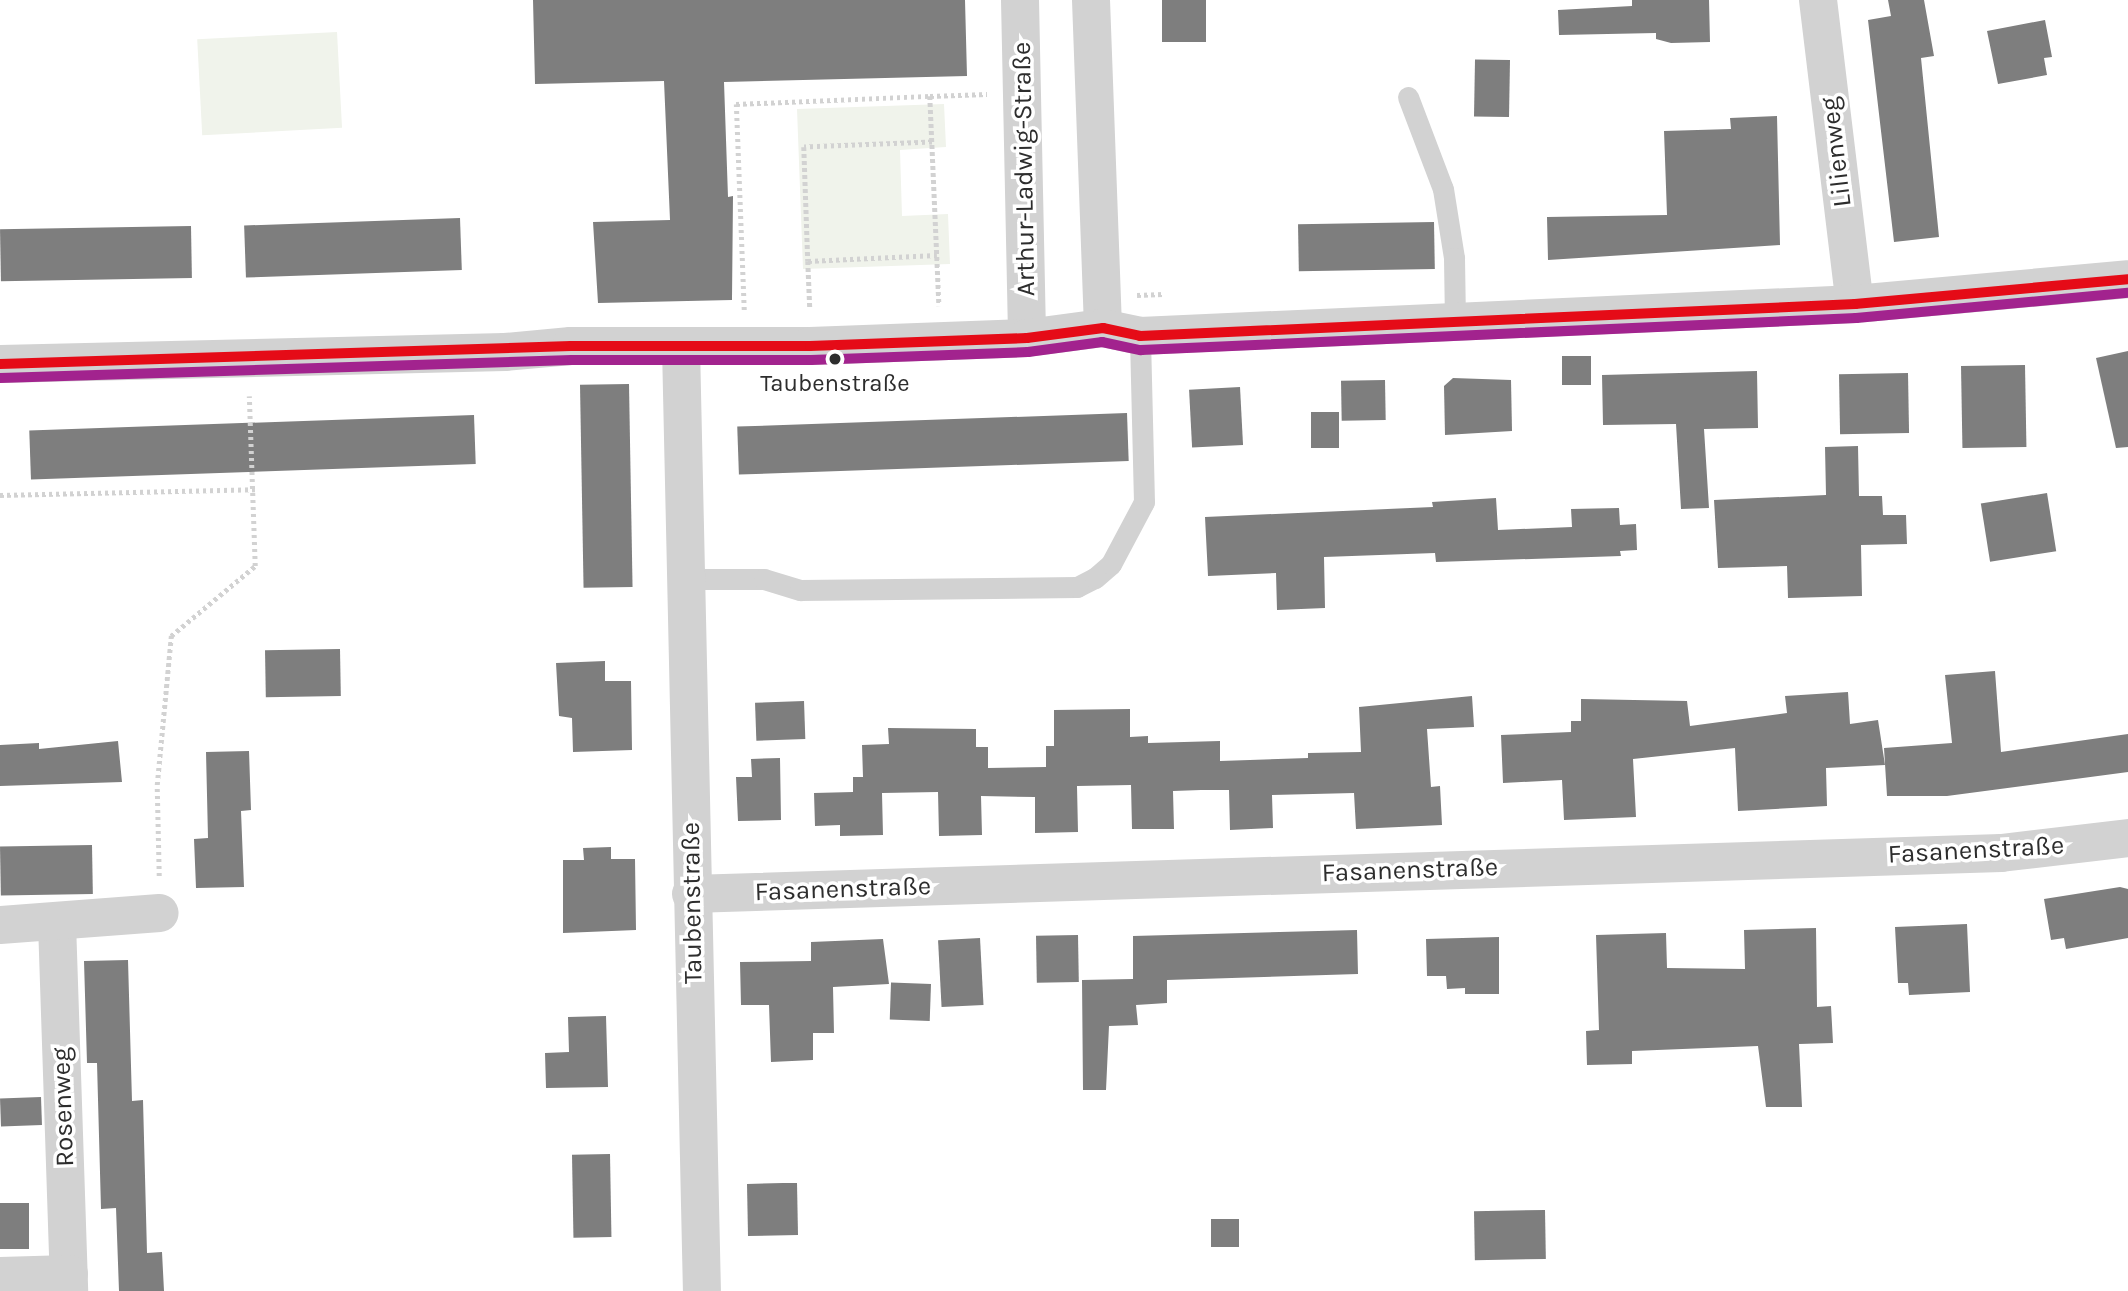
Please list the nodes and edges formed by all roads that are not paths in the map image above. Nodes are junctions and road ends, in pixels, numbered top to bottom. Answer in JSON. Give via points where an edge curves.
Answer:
{"nodes":[{"id":1,"x":1020,"y":0,"type":"edge"},
{"id":2,"x":1091,"y":0,"type":"edge"},
{"id":3,"x":1818,"y":0,"type":"edge"},
{"id":4,"x":1408,"y":97,"type":"dead end"},
{"id":5,"x":2128,"y":279,"type":"edge"},
{"id":6,"x":1855,"y":303,"type":"junction"},
{"id":7,"x":1455,"y":319,"type":"junction"},
{"id":8,"x":1103,"y":328,"type":"junction"},
{"id":9,"x":1140,"y":336,"type":"junction"},
{"id":10,"x":1027,"y":338,"type":"junction"},
{"id":11,"x":681,"y":347,"type":"junction"},
{"id":12,"x":0,"y":364,"type":"edge"},
{"id":13,"x":685,"y":579,"type":"junction"},
{"id":14,"x":2128,"y":838,"type":"edge"},
{"id":15,"x":691,"y":894,"type":"junction"},
{"id":16,"x":160,"y":913,"type":"road end"},
{"id":17,"x":57,"y":923,"type":"junction"},
{"id":18,"x":0,"y":925,"type":"edge"},
{"id":19,"x":0,"y":1276,"type":"edge"},
{"id":20,"x":69,"y":1283,"type":"edge"},
{"id":21,"x":702,"y":1291,"type":"edge"}],
"edges":[{"from":1,"to":10,"type":"street","name":"Arthur-Ladwig-Straße"},
{"from":2,"to":8,"type":"street"},
{"from":3,"to":6,"type":"street","name":"Lilienweg"},
{"from":4,"to":7,"type":"lane","via":[[1443,189],[1454,258]]},
{"from":5,"to":6,"type":"street"},
{"from":6,"to":7,"type":"street"},
{"from":7,"to":9,"type":"street"},
{"from":8,"to":9,"type":"street"},
{"from":8,"to":10,"type":"street"},
{"from":9,"to":13,"type":"lane","via":[[1144,502],[1111,564],[1095,578],[1077,587],[800,590],[764,579]]},
{"from":10,"to":11,"type":"street"},
{"from":11,"to":12,"type":"street"},
{"from":11,"to":13,"type":"street","name":"Taubenstraße"},
{"from":13,"to":15,"type":"street","name":"Taubenstraße"},
{"from":14,"to":15,"type":"street","name":"Fasanenstraße","via":[[2001,853]]},
{"from":15,"to":21,"type":"street","name":"Taubenstraße"},
{"from":16,"to":17,"type":"street"},
{"from":17,"to":18,"type":"street"},
{"from":17,"to":20,"type":"street","name":"Rosenweg"},
{"from":19,"to":20,"type":"street"}]}
